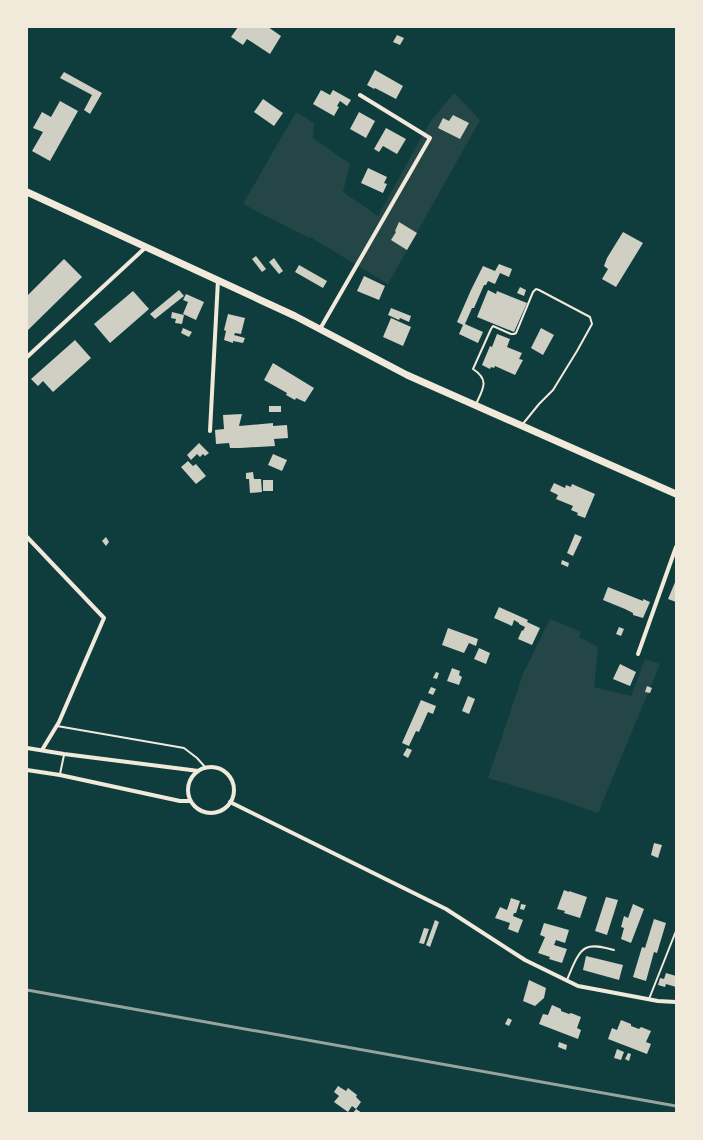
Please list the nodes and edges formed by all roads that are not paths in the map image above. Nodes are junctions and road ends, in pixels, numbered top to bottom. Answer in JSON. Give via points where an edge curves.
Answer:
{"nodes":[{"id":1,"x":360,"y":95,"type":"dead end"},
{"id":2,"x":27,"y":192,"type":"edge"},
{"id":3,"x":146,"y":247,"type":"junction"},
{"id":4,"x":218,"y":280,"type":"junction"},
{"id":5,"x":320,"y":329,"type":"junction"},
{"id":6,"x":27,"y":357,"type":"edge"},
{"id":7,"x":476,"y":406,"type":"junction"},
{"id":8,"x":522,"y":426,"type":"junction"},
{"id":9,"x":210,"y":431,"type":"dead end"},
{"id":10,"x":676,"y":494,"type":"edge"},
{"id":11,"x":27,"y":537,"type":"edge"},
{"id":12,"x":676,"y":547,"type":"edge"},
{"id":13,"x":638,"y":654,"type":"dead end"},
{"id":14,"x":57,"y":726,"type":"junction"},
{"id":15,"x":27,"y":748,"type":"edge"},
{"id":16,"x":42,"y":750,"type":"junction"},
{"id":17,"x":64,"y":754,"type":"junction"},
{"id":18,"x":206,"y":768,"type":"junction"},
{"id":19,"x":27,"y":770,"type":"edge"},
{"id":20,"x":198,"y":771,"type":"junction"},
{"id":21,"x":60,"y":775,"type":"junction"},
{"id":22,"x":190,"y":801,"type":"junction"},
{"id":23,"x":230,"y":802,"type":"junction"},
{"id":24,"x":676,"y":931,"type":"edge"},
{"id":25,"x":614,"y":950,"type":"dead end"},
{"id":26,"x":567,"y":980,"type":"junction"},
{"id":27,"x":649,"y":999,"type":"junction"},
{"id":28,"x":676,"y":1002,"type":"edge"}],
"edges":[{"from":1,"to":5,"type":"street","via":[[430,138]]},
{"from":2,"to":3,"type":"main road"},
{"from":3,"to":4,"type":"main road"},
{"from":3,"to":6,"type":"street"},
{"from":4,"to":5,"type":"main road"},
{"from":4,"to":9,"type":"street"},
{"from":5,"to":7,"type":"main road","via":[[407,375]]},
{"from":7,"to":8,"type":"main road"},
{"from":7,"to":8,"type":"lane","via":[[484,381],[473,369],[491,329],[493,326],[511,334],[516,333],[533,292],[539,290],[590,317],[592,324],[553,390]]},
{"from":8,"to":10,"type":"main road"},
{"from":11,"to":14,"type":"street","via":[[104,618]]},
{"from":12,"to":13,"type":"street"},
{"from":14,"to":16,"type":"street"},
{"from":14,"to":18,"type":"lane","via":[[184,748]]},
{"from":15,"to":16,"type":"street"},
{"from":16,"to":17,"type":"street"},
{"from":17,"to":20,"type":"street"},
{"from":17,"to":21,"type":"lane"},
{"from":18,"to":20,"type":"street"},
{"from":18,"to":23,"type":"street","via":[[221,770],[232,780],[234,788]]},
{"from":19,"to":21,"type":"street"},
{"from":20,"to":22,"type":"street","via":[[189,782]]},
{"from":21,"to":22,"type":"street"},
{"from":22,"to":23,"type":"street","via":[[200,811],[207,813],[220,811]]},
{"from":23,"to":26,"type":"street","via":[[446,909],[524,960]]},
{"from":24,"to":27,"type":"lane"},
{"from":25,"to":26,"type":"lane","via":[[597,946],[586,947],[579,955]]},
{"from":26,"to":27,"type":"street","via":[[578,986]]},
{"from":27,"to":28,"type":"street"}]}
